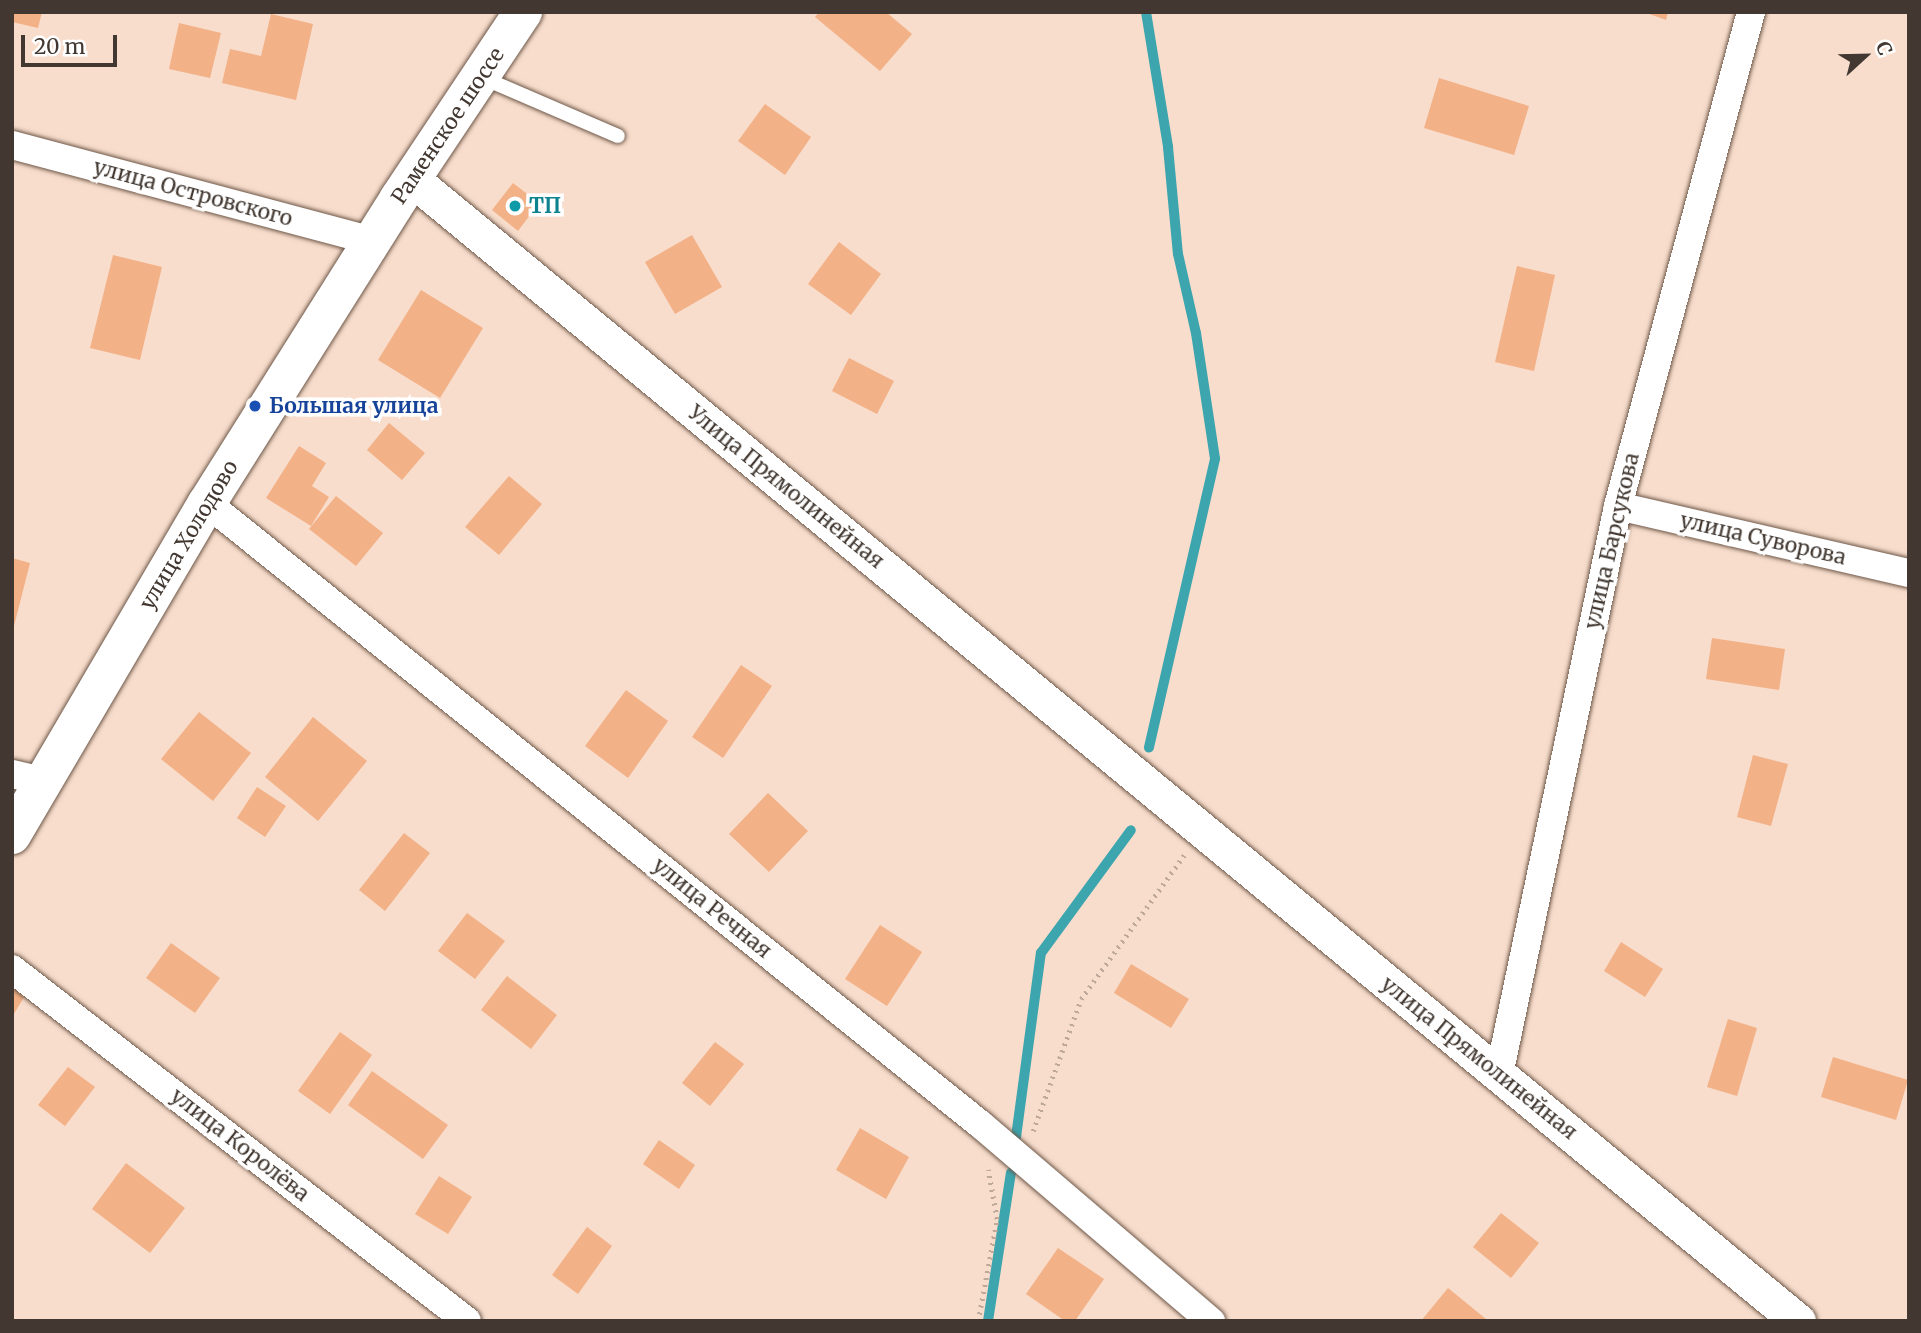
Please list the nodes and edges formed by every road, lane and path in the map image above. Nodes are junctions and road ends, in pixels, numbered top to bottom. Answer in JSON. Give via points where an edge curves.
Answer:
{"nodes":[{"id":1,"x":523,"y":12,"type":"edge"},
{"id":2,"x":1751,"y":12,"type":"edge"},
{"id":3,"x":481,"y":76,"type":"junction"},
{"id":4,"x":618,"y":136,"type":"dead end"},
{"id":5,"x":12,"y":145,"type":"edge"},
{"id":6,"x":412,"y":179,"type":"junction"},
{"id":7,"x":373,"y":240,"type":"junction"},
{"id":8,"x":207,"y":503,"type":"junction"},
{"id":9,"x":1618,"y":506,"type":"junction"},
{"id":10,"x":1909,"y":573,"type":"edge"},
{"id":11,"x":27,"y":777,"type":"edge"},
{"id":12,"x":1160,"y":795,"type":"joint"},
{"id":13,"x":1202,"y":830,"type":"junction"},
{"id":14,"x":12,"y":835,"type":"edge"},
{"id":15,"x":12,"y":969,"type":"edge"},
{"id":16,"x":1499,"y":1075,"type":"junction"},
{"id":17,"x":980,"y":1124,"type":"junction"},
{"id":18,"x":1021,"y":1161,"type":"junction"},
{"id":19,"x":467,"y":1321,"type":"edge"},
{"id":20,"x":978,"y":1321,"type":"edge"},
{"id":21,"x":1211,"y":1321,"type":"edge"},
{"id":22,"x":1798,"y":1321,"type":"edge"}],
"edges":[{"from":1,"to":3,"type":"main road","name":"Раменское шоссе"},
{"from":2,"to":9,"type":"street","name":"улица Барсукова"},
{"from":3,"to":4,"type":"lane"},
{"from":3,"to":6,"type":"main road","name":"Раменское шоссе"},
{"from":5,"to":7,"type":"street","name":"улица Островского"},
{"from":6,"to":7,"type":"main road","name":"Раменское шоссе"},
{"from":6,"to":12,"type":"street","name":"Улица Прямолинейная"},
{"from":7,"to":8,"type":"main road","name":"улица Холодово"},
{"from":8,"to":11,"type":"main road","name":"улица Холодово"},
{"from":8,"to":17,"type":"street","name":"улица Речная"},
{"from":9,"to":10,"type":"street","name":"улица Суворова"},
{"from":9,"to":16,"type":"street","name":"улица Барсукова"},
{"from":11,"to":14,"type":"main road","name":"улица Холодово"},
{"from":12,"to":13,"type":"street","name":"улица Прямолинейная"},
{"from":13,"to":16,"type":"street","name":"улица Прямолинейная"},
{"from":13,"to":18,"type":"path","via":[[1081,999]]},
{"from":15,"to":19,"type":"street","name":"улица Королёва"},
{"from":16,"to":22,"type":"street","name":"улица Прямолинейная"},
{"from":17,"to":18,"type":"street","name":"улица Речная"},
{"from":17,"to":20,"type":"path","via":[[997,1219]]},
{"from":18,"to":21,"type":"street","name":"улица Речная"}]}
